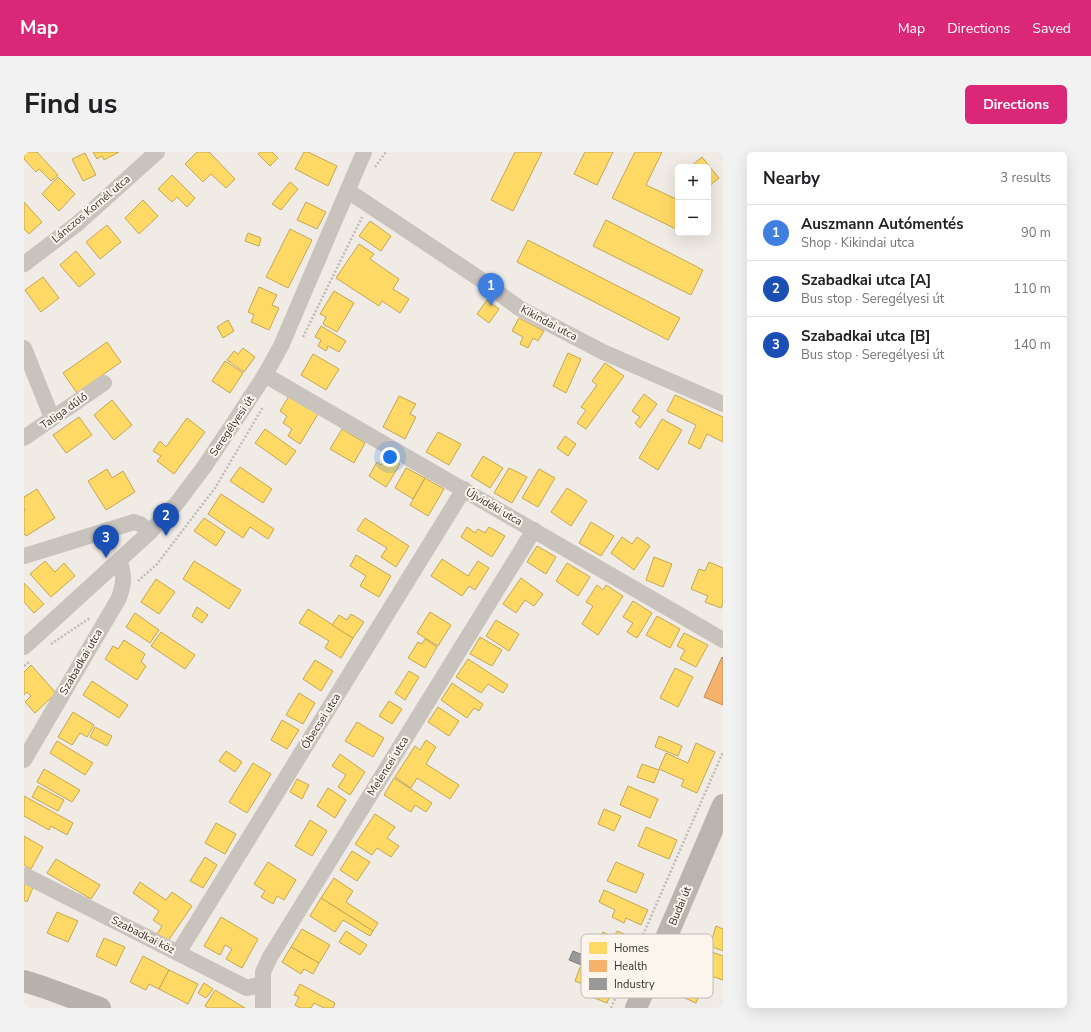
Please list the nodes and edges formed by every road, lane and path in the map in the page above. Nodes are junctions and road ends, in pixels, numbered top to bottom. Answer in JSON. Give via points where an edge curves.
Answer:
{"nodes":[{"id":1,"x":157,"y":152,"type":"edge"},
{"id":2,"x":364,"y":152,"type":"edge"},
{"id":3,"x":386,"y":152,"type":"edge"},
{"id":4,"x":373,"y":170,"type":"dead end"},
{"id":5,"x":348,"y":191,"type":"junction"},
{"id":6,"x":24,"y":264,"type":"edge"},
{"id":7,"x":24,"y":348,"type":"edge"},
{"id":8,"x":265,"y":375,"type":"junction"},
{"id":9,"x":104,"y":383,"type":"dead end"},
{"id":10,"x":723,"y":404,"type":"edge"},
{"id":11,"x":52,"y":418,"type":"junction"},
{"id":12,"x":24,"y":438,"type":"edge"},
{"id":13,"x":464,"y":489,"type":"junction"},
{"id":14,"x":534,"y":530,"type":"junction"},
{"id":15,"x":150,"y":532,"type":"junction"},
{"id":16,"x":24,"y":556,"type":"edge"},
{"id":17,"x":119,"y":560,"type":"junction"},
{"id":18,"x":723,"y":640,"type":"edge"},
{"id":19,"x":24,"y":647,"type":"edge"},
{"id":20,"x":723,"y":752,"type":"edge"},
{"id":21,"x":24,"y":760,"type":"edge"},
{"id":22,"x":723,"y":805,"type":"edge"},
{"id":23,"x":24,"y":875,"type":"edge"},
{"id":24,"x":643,"y":934,"type":"edge"},
{"id":25,"x":668,"y":934,"type":"edge"},
{"id":26,"x":178,"y":953,"type":"junction"},
{"id":27,"x":24,"y":981,"type":"edge"},
{"id":28,"x":262,"y":984,"type":"junction"},
{"id":29,"x":615,"y":998,"type":"edge"},
{"id":30,"x":640,"y":998,"type":"edge"},
{"id":31,"x":100,"y":1008,"type":"edge"},
{"id":32,"x":263,"y":1008,"type":"edge"},
{"id":33,"x":611,"y":1008,"type":"edge"},
{"id":34,"x":636,"y":1008,"type":"edge"}],
"edges":[{"from":1,"to":6,"type":"street","name":"Lánczos Kornél utca","via":[[77,224]]},
{"from":2,"to":5,"type":"street","name":"Seregélyesi út"},
{"from":3,"to":4,"type":"path"},
{"from":5,"to":8,"type":"street","name":"Seregélyesi út","via":[[281,346]]},
{"from":5,"to":10,"type":"street","name":"Kikindai utca","via":[[477,276],[519,308],[603,352]]},
{"from":7,"to":11,"type":"street"},
{"from":8,"to":13,"type":"street","name":"Újvidéki utca"},
{"from":8,"to":15,"type":"street","name":"Seregélyesi út","via":[[204,467]]},
{"from":9,"to":11,"type":"street","name":"Taliga dűlő"},
{"from":11,"to":12,"type":"street","name":"Taliga dűlő"},
{"from":13,"to":14,"type":"street","name":"Újvidéki utca"},
{"from":13,"to":26,"type":"street","name":"Óbecsei utca"},
{"from":14,"to":18,"type":"street","name":"Újvidéki utca"},
{"from":14,"to":28,"type":"street","name":"Melencei utca","via":[[270,957],[263,972]]},
{"from":15,"to":16,"type":"street","via":[[134,522]]},
{"from":15,"to":17,"type":"street","name":"Seregélyesi út"},
{"from":17,"to":19,"type":"street","name":"Seregélyesi út"},
{"from":17,"to":21,"type":"street","name":"Szabadkai utca","via":[[124,583],[119,598]]},
{"from":20,"to":24,"type":"path"},
{"from":22,"to":25,"type":"main road","name":"Budai út"},
{"from":23,"to":26,"type":"street","name":"Szabadkai köz"},
{"from":26,"to":28,"type":"street","name":"Szabadkai köz","via":[[247,988]]},
{"from":27,"to":31,"type":"main road"},
{"from":28,"to":32,"type":"street","name":"Melencei utca"},
{"from":29,"to":33,"type":"path"},
{"from":30,"to":34,"type":"main road","name":"Budai út"}]}
